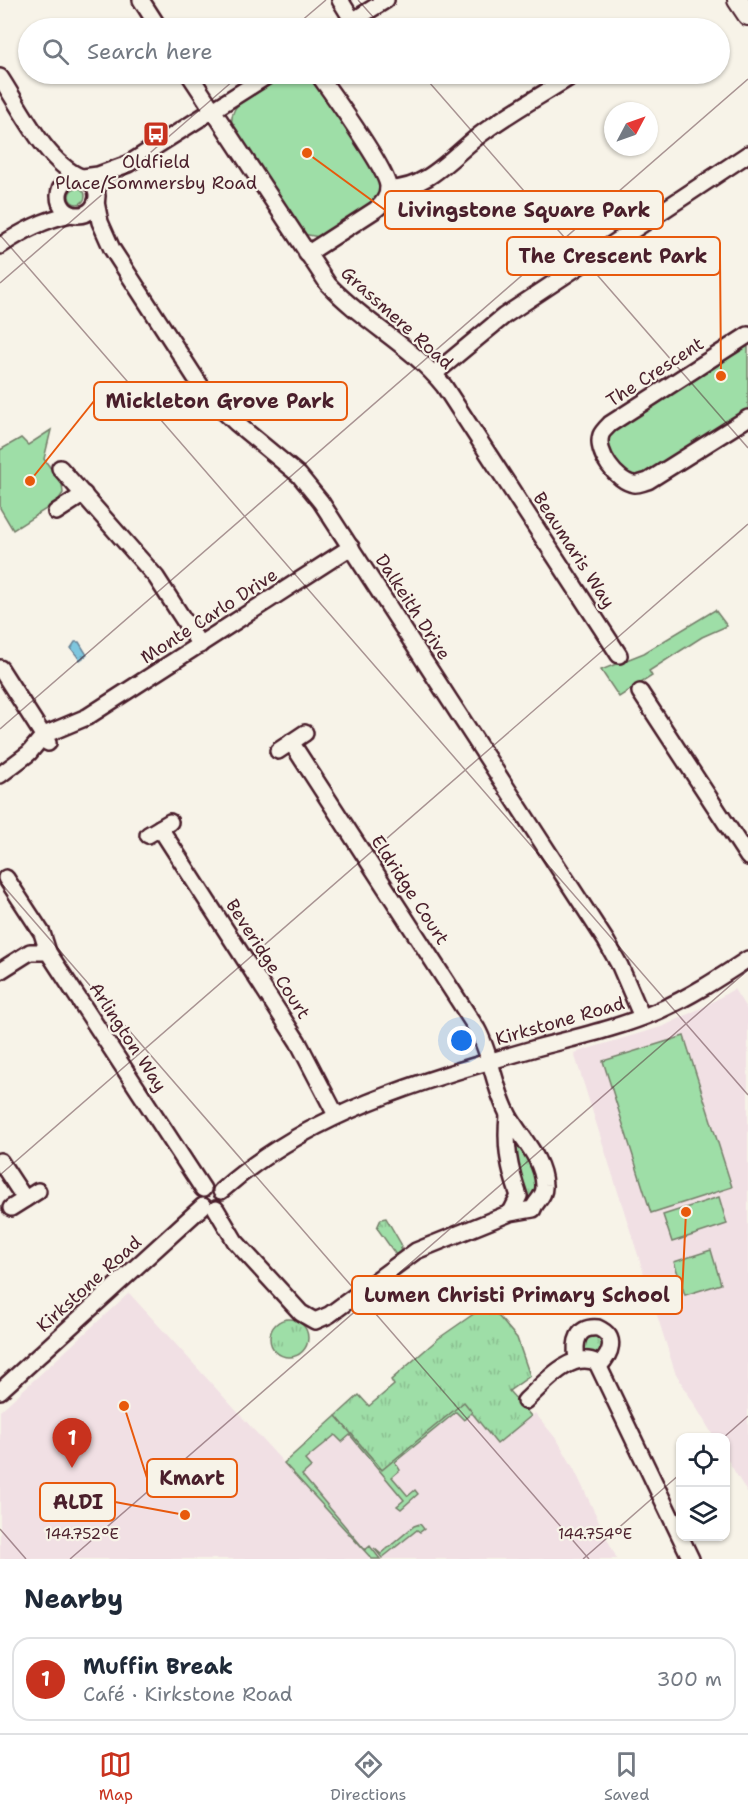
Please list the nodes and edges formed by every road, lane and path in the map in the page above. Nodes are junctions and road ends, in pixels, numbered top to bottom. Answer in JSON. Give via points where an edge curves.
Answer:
{"nodes":[{"id":1,"x":141,"y":0,"type":"edge"},
{"id":2,"x":340,"y":0,"type":"edge"},
{"id":3,"x":386,"y":0,"type":"edge"},
{"id":4,"x":738,"y":0,"type":"edge"},
{"id":5,"x":748,"y":15,"type":"edge"},
{"id":6,"x":153,"y":18,"type":"edge"},
{"id":7,"x":345,"y":18,"type":"edge"},
{"id":8,"x":358,"y":18,"type":"edge"},
{"id":9,"x":0,"y":77,"type":"edge"},
{"id":10,"x":196,"y":84,"type":"edge"},
{"id":11,"x":254,"y":84,"type":"edge"},
{"id":12,"x":325,"y":84,"type":"edge"},
{"id":13,"x":559,"y":84,"type":"edge"},
{"id":14,"x":213,"y":109,"type":"junction"},
{"id":15,"x":46,"y":148,"type":"junction"},
{"id":16,"x":748,"y":154,"type":"edge"},
{"id":17,"x":128,"y":164,"type":"junction"},
{"id":18,"x":82,"y":177,"type":"junction"},
{"id":19,"x":388,"y":189,"type":"junction"},
{"id":20,"x":59,"y":190,"type":"junction"},
{"id":21,"x":96,"y":200,"type":"junction"},
{"id":22,"x":74,"y":214,"type":"junction"},
{"id":23,"x":28,"y":228,"type":"junction"},
{"id":24,"x":0,"y":246,"type":"edge"},
{"id":25,"x":112,"y":249,"type":"junction"},
{"id":26,"x":307,"y":254,"type":"junction"},
{"id":27,"x":748,"y":335,"type":"edge"},
{"id":28,"x":434,"y":374,"type":"junction"},
{"id":29,"x":748,"y":418,"type":"edge"},
{"id":30,"x":497,"y":466,"type":"joint"},
{"id":31,"x":60,"y":468,"type":"dead end"},
{"id":32,"x":84,"y":494,"type":"junction"},
{"id":33,"x":56,"y":512,"type":"dead end"},
{"id":34,"x":351,"y":547,"type":"junction"},
{"id":35,"x":200,"y":645,"type":"junction"},
{"id":36,"x":619,"y":655,"type":"dead end"},
{"id":37,"x":0,"y":668,"type":"edge"},
{"id":38,"x":640,"y":692,"type":"dead end"},
{"id":39,"x":305,"y":733,"type":"dead end"},
{"id":40,"x":46,"y":740,"type":"junction"},
{"id":41,"x":291,"y":742,"type":"junction"},
{"id":42,"x":278,"y":751,"type":"dead end"},
{"id":43,"x":7,"y":771,"type":"edge"},
{"id":44,"x":159,"y":828,"type":"dead end"},
{"id":45,"x":748,"y":857,"type":"edge"},
{"id":46,"x":6,"y":878,"type":"dead end"},
{"id":47,"x":48,"y":952,"type":"junction"},
{"id":48,"x":748,"y":959,"type":"edge"},
{"id":49,"x":0,"y":971,"type":"edge"},
{"id":50,"x":642,"y":1017,"type":"junction"},
{"id":51,"x":490,"y":1061,"type":"junction"},
{"id":52,"x":336,"y":1115,"type":"junction"},
{"id":53,"x":508,"y":1116,"type":"junction"},
{"id":54,"x":0,"y":1161,"type":"edge"},
{"id":55,"x":203,"y":1189,"type":"junction"},
{"id":56,"x":220,"y":1191,"type":"junction"},
{"id":57,"x":519,"y":1196,"type":"junction"},
{"id":58,"x":533,"y":1206,"type":"junction"},
{"id":59,"x":11,"y":1208,"type":"dead end"},
{"id":60,"x":210,"y":1208,"type":"junction"},
{"id":61,"x":511,"y":1212,"type":"junction"},
{"id":62,"x":577,"y":1359,"type":"junction"},
{"id":63,"x":600,"y":1366,"type":"junction"},
{"id":64,"x":0,"y":1391,"type":"edge"},
{"id":65,"x":525,"y":1401,"type":"dead end"},
{"id":66,"x":691,"y":1559,"type":"edge"}],
"edges":[{"from":1,"to":6,"type":"street"},
{"from":2,"to":7,"type":"street"},
{"from":3,"to":8,"type":"street"},
{"from":4,"to":5,"type":"street"},
{"from":9,"to":15,"type":"street"},
{"from":10,"to":14,"type":"street","name":"Grassmere Road"},
{"from":11,"to":14,"type":"street"},
{"from":12,"to":19,"type":"street","via":[[380,168]]},
{"from":13,"to":19,"type":"street","via":[[484,132],[452,161],[425,178]]},
{"from":14,"to":17,"type":"street"},
{"from":14,"to":26,"type":"street","name":"Grassmere Road"},
{"from":15,"to":18,"type":"street","via":[[67,169]]},
{"from":15,"to":20,"type":"street"},
{"from":16,"to":28,"type":"street","via":[[504,316]]},
{"from":17,"to":18,"type":"street"},
{"from":17,"to":21,"type":"street"},
{"from":18,"to":20,"type":"street","via":[[67,180]]},
{"from":18,"to":21,"type":"street","via":[[94,185]]},
{"from":19,"to":26,"type":"street","via":[[384,202],[375,210]]},
{"from":20,"to":22,"type":"street","via":[[61,205]]},
{"from":20,"to":23,"type":"street"},
{"from":21,"to":22,"type":"street","via":[[89,211]]},
{"from":21,"to":25,"type":"street","name":"Dalkeith Drive","via":[[100,222]]},
{"from":22,"to":23,"type":"street"},
{"from":22,"to":25,"type":"street","name":"Dalkeith Drive","via":[[93,227]]},
{"from":23,"to":24,"type":"street"},
{"from":25,"to":34,"type":"street","name":"Dalkeith Drive","via":[[208,397],[299,475]]},
{"from":26,"to":28,"type":"street","name":"Grassmere Road","via":[[342,298]]},
{"from":27,"to":29,"type":"street","name":"The Crescent","via":[[610,424],[601,434],[600,445],[615,472],[635,484],[648,481]]},
{"from":28,"to":30,"type":"street","name":"Grassmere Road"},
{"from":30,"to":36,"type":"street","name":"Beaumaris Way"},
{"from":31,"to":32,"type":"street"},
{"from":32,"to":33,"type":"street"},
{"from":32,"to":35,"type":"street","via":[[156,577]]},
{"from":34,"to":35,"type":"street","name":"Monte Carlo Drive"},
{"from":34,"to":50,"type":"street","name":"Dalkeith Drive","via":[[606,940]]},
{"from":35,"to":40,"type":"street","name":"Monte Carlo Drive"},
{"from":37,"to":40,"type":"street"},
{"from":38,"to":45,"type":"street"},
{"from":39,"to":41,"type":"street"},
{"from":40,"to":43,"type":"street","name":"Monte Carlo Drive"},
{"from":41,"to":42,"type":"street"},
{"from":41,"to":51,"type":"street","name":"Eldridge Court","via":[[477,1029]]},
{"from":44,"to":52,"type":"street","name":"Beveridge Court","via":[[298,1042]]},
{"from":46,"to":47,"type":"street","name":"Arlington Way","via":[[42,933]]},
{"from":47,"to":49,"type":"street","via":[[30,952]]},
{"from":47,"to":55,"type":"street","name":"Arlington Way"},
{"from":48,"to":50,"type":"street","name":"Kirkstone Road","via":[[693,994]]},
{"from":50,"to":51,"type":"street","name":"Kirkstone Road"},
{"from":51,"to":52,"type":"street","name":"Kirkstone Road","via":[[408,1085]]},
{"from":51,"to":53,"type":"street","name":"Eldridge Court"},
{"from":52,"to":56,"type":"street","name":"Kirkstone Road","via":[[242,1172]]},
{"from":53,"to":57,"type":"street","via":[[508,1163]]},
{"from":53,"to":58,"type":"street","via":[[525,1138],[542,1174],[543,1196]]},
{"from":54,"to":59,"type":"street","via":[[31,1195]]},
{"from":55,"to":56,"type":"street","via":[[210,1186]]},
{"from":55,"to":60,"type":"street","via":[[200,1200]]},
{"from":56,"to":60,"type":"street","via":[[223,1201]]},
{"from":57,"to":58,"type":"street"},
{"from":57,"to":61,"type":"street"},
{"from":58,"to":61,"type":"street"},
{"from":60,"to":61,"type":"street","via":[[235,1241],[302,1313],[315,1321],[329,1315],[416,1251]]},
{"from":60,"to":64,"type":"street","name":"Kirkstone Road"},
{"from":62,"to":63,"type":"street","via":[[587,1358]]},
{"from":62,"to":63,"type":"street","via":[[575,1343],[579,1334],[598,1328],[609,1337],[612,1346]]},
{"from":62,"to":65,"type":"street"},
{"from":63,"to":66,"type":"street"}]}
